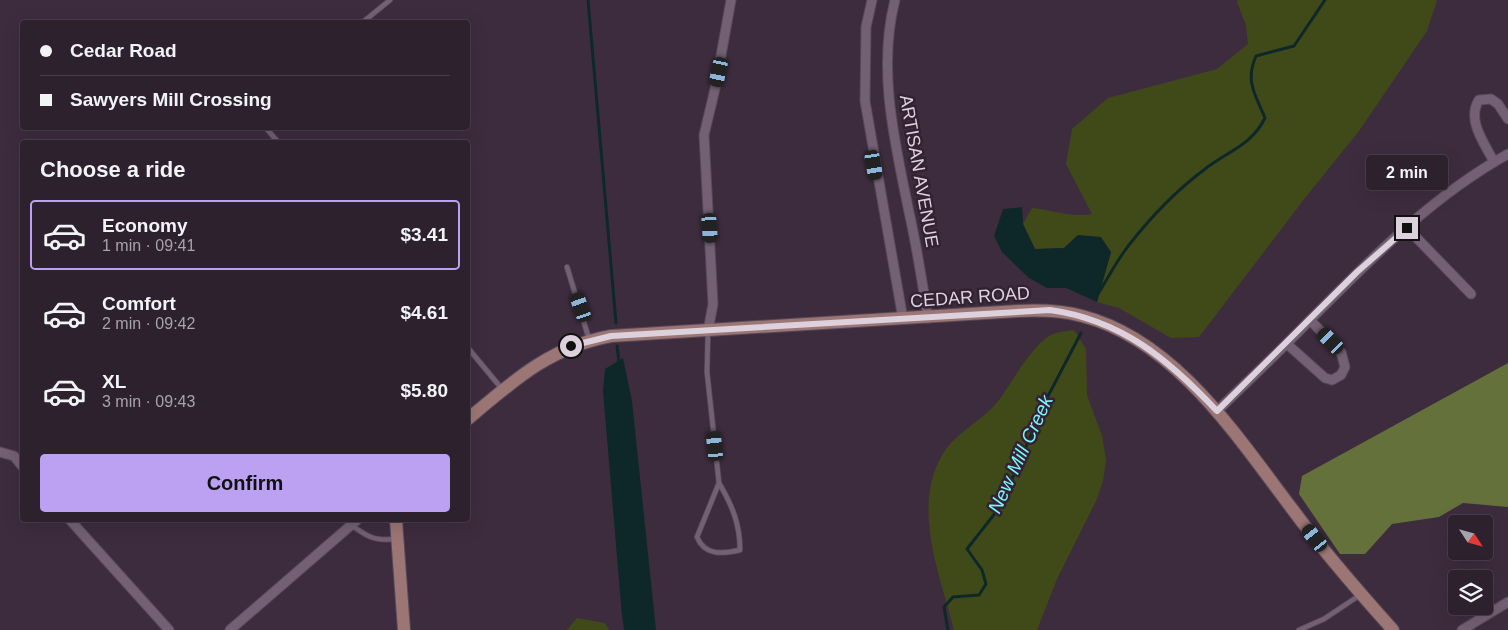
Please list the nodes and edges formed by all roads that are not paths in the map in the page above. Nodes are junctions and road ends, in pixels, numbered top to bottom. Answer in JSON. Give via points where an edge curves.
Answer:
{"nodes":[{"id":1,"x":390,"y":0,"type":"edge"},
{"id":2,"x":731,"y":0,"type":"edge"},
{"id":3,"x":872,"y":0,"type":"edge"},
{"id":4,"x":895,"y":0,"type":"edge"},
{"id":5,"x":365,"y":20,"type":"edge"},
{"id":6,"x":1508,"y":119,"type":"edge"},
{"id":7,"x":268,"y":130,"type":"edge"},
{"id":8,"x":276,"y":140,"type":"edge"},
{"id":9,"x":1508,"y":154,"type":"edge"},
{"id":10,"x":1494,"y":162,"type":"junction"},
{"id":11,"x":1407,"y":228,"type":"junction"},
{"id":12,"x":567,"y":267,"type":"dead end"},
{"id":13,"x":1471,"y":294,"type":"dead end"},
{"id":14,"x":928,"y":318,"type":"junction"},
{"id":15,"x":903,"y":319,"type":"junction"},
{"id":16,"x":1310,"y":320,"type":"junction"},
{"id":17,"x":708,"y":330,"type":"junction"},
{"id":18,"x":589,"y":340,"type":"junction"},
{"id":19,"x":1287,"y":344,"type":"junction"},
{"id":20,"x":470,"y":350,"type":"edge"},
{"id":21,"x":503,"y":389,"type":"junction"},
{"id":22,"x":1217,"y":411,"type":"junction"},
{"id":23,"x":470,"y":417,"type":"edge"},
{"id":24,"x":0,"y":452,"type":"edge"},
{"id":25,"x":20,"y":464,"type":"edge"},
{"id":26,"x":719,"y":483,"type":"junction"},
{"id":27,"x":72,"y":522,"type":"edge"},
{"id":28,"x":354,"y":522,"type":"edge"},
{"id":29,"x":396,"y":522,"type":"edge"},
{"id":30,"x":396,"y":539,"type":"junction"},
{"id":31,"x":1361,"y":594,"type":"junction"},
{"id":32,"x":1508,"y":602,"type":"edge"},
{"id":33,"x":169,"y":630,"type":"edge"},
{"id":34,"x":230,"y":630,"type":"edge"},
{"id":35,"x":404,"y":630,"type":"edge"},
{"id":36,"x":1299,"y":630,"type":"edge"},
{"id":37,"x":1393,"y":630,"type":"edge"},
{"id":38,"x":1462,"y":630,"type":"edge"}],
"edges":[{"from":1,"to":5,"type":"lane"},
{"from":2,"to":17,"type":"street","via":[[704,135],[713,304]]},
{"from":3,"to":15,"type":"street","via":[[866,27],[865,100]]},
{"from":4,"to":14,"type":"street","name":"ARTISAN AVENUE","via":[[889,42],[889,100],[900,177]]},
{"from":6,"to":10,"type":"street","via":[[1491,99],[1479,100],[1474,113],[1476,126]]},
{"from":7,"to":8,"type":"lane"},
{"from":9,"to":10,"type":"street"},
{"from":10,"to":11,"type":"street","via":[[1455,187]]},
{"from":11,"to":13,"type":"street"},
{"from":11,"to":16,"type":"street"},
{"from":12,"to":18,"type":"lane"},
{"from":14,"to":15,"type":"street","name":"CEDAR ROAD"},
{"from":14,"to":22,"type":"street","name":"CEDAR ROAD","via":[[1050,310],[1100,321],[1154,352]]},
{"from":15,"to":17,"type":"street","name":"CEDAR ROAD"},
{"from":16,"to":19,"type":"street"},
{"from":16,"to":19,"type":"street","via":[[1341,352],[1345,367],[1341,375],[1332,380],[1325,378]]},
{"from":17,"to":18,"type":"street","name":"CEDAR ROAD"},
{"from":17,"to":26,"type":"lane","via":[[706,372]]},
{"from":18,"to":21,"type":"street","name":"CEDAR ROAD","via":[[548,357]]},
{"from":19,"to":22,"type":"street"},
{"from":20,"to":21,"type":"lane"},
{"from":21,"to":23,"type":"street","name":"CEDAR ROAD"},
{"from":22,"to":31,"type":"street","name":"CEDAR ROAD"},
{"from":24,"to":25,"type":"street","via":[[14,456]]},
{"from":26,"to":26,"type":"lane","via":[[740,531],[740,550],[725,553],[709,552],[698,537]]},
{"from":27,"to":33,"type":"street"},
{"from":28,"to":30,"type":"lane","via":[[366,536],[378,540]]},
{"from":28,"to":34,"type":"street"},
{"from":29,"to":30,"type":"street"},
{"from":30,"to":35,"type":"street"},
{"from":31,"to":36,"type":"lane","via":[[1330,615]]},
{"from":31,"to":37,"type":"street","name":"CEDAR ROAD"},
{"from":32,"to":38,"type":"street"}]}
